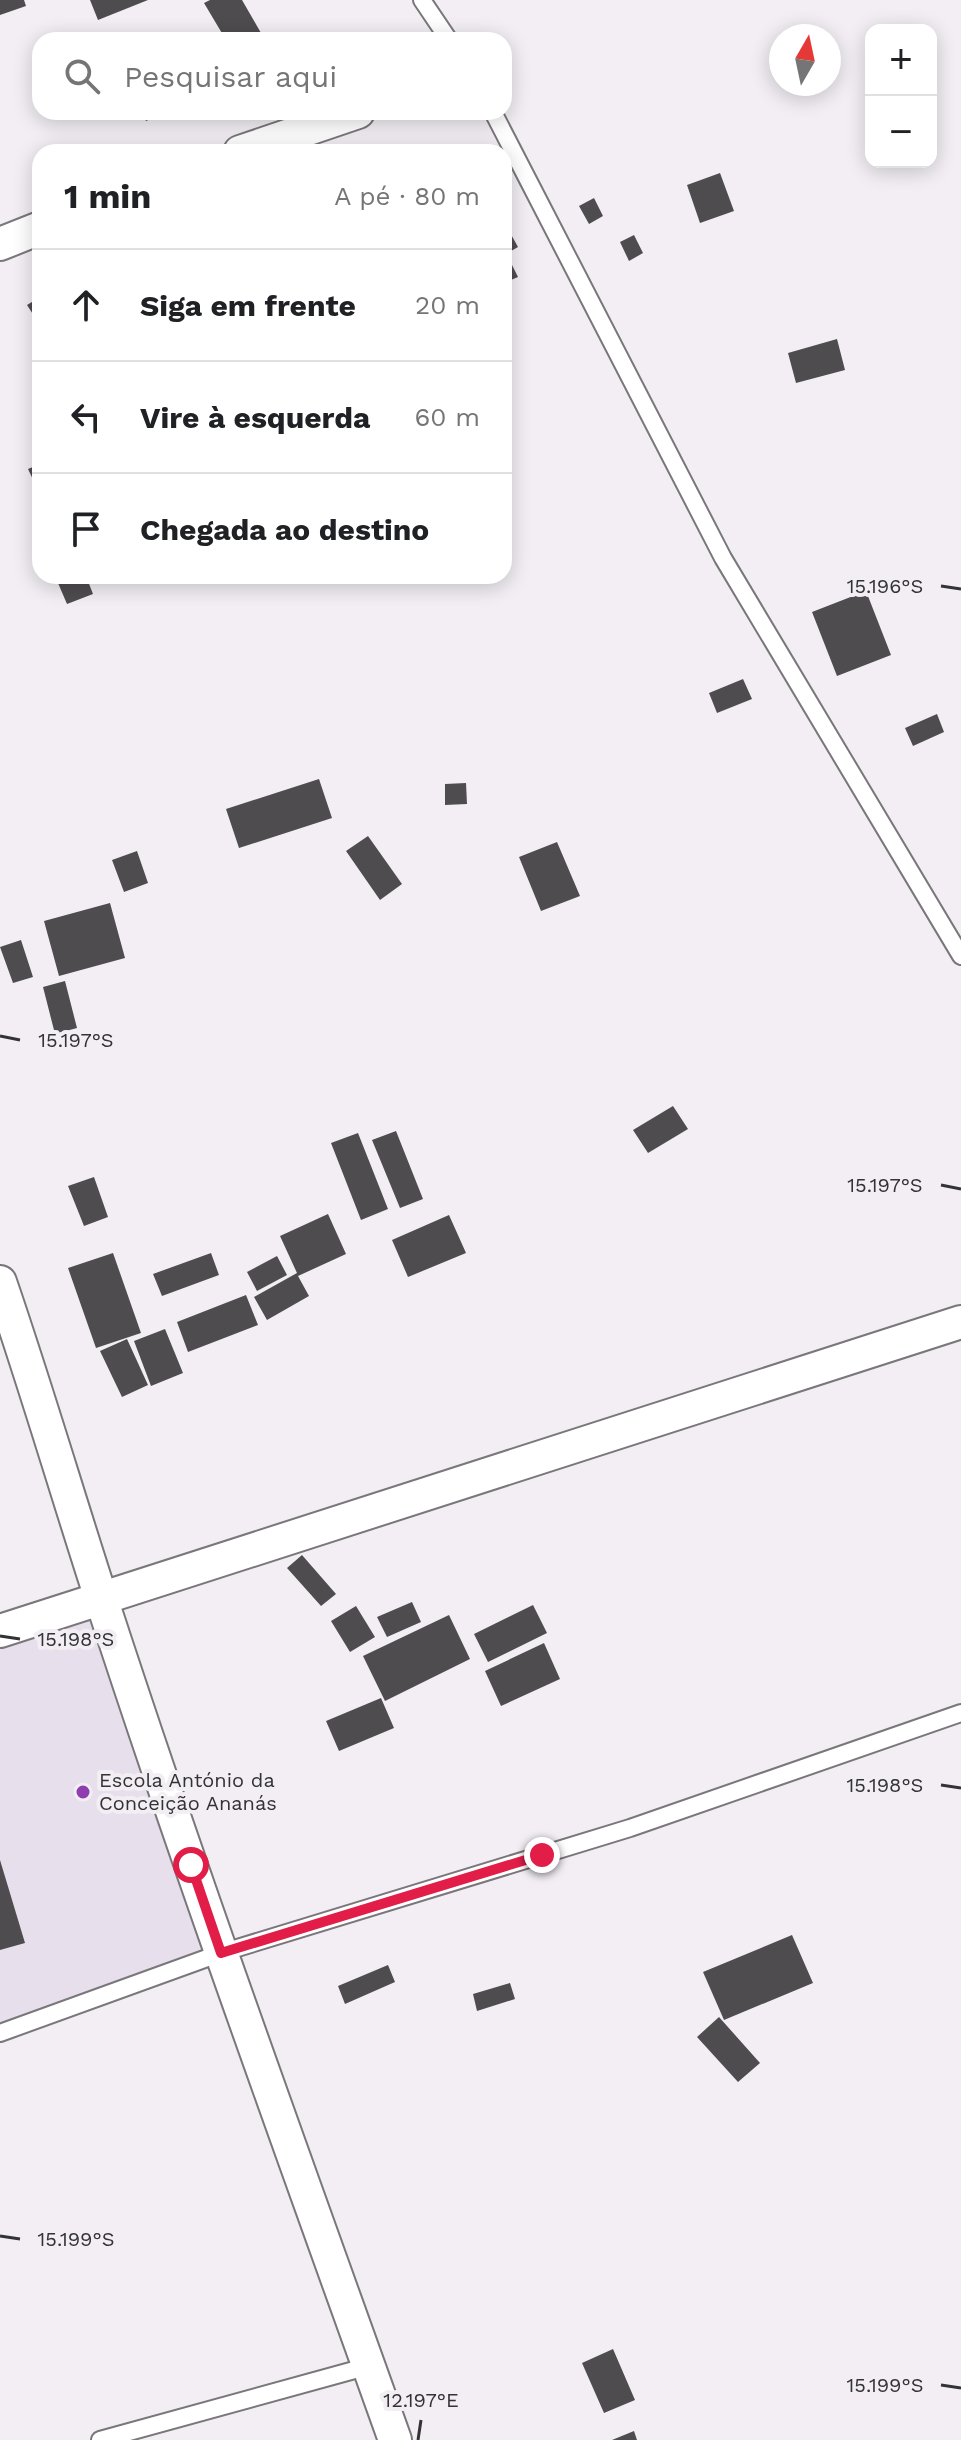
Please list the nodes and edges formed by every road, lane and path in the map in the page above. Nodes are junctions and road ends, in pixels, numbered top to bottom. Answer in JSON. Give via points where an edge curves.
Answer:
{"nodes":[{"id":1,"x":422,"y":0,"type":"edge"},
{"id":2,"x":444,"y":32,"type":"edge"},
{"id":3,"x":334,"y":120,"type":"edge"},
{"id":4,"x":497,"y":120,"type":"edge"},
{"id":5,"x":264,"y":144,"type":"edge"},
{"id":6,"x":510,"y":144,"type":"edge"},
{"id":7,"x":512,"y":149,"type":"edge"},
{"id":8,"x":32,"y":231,"type":"edge"},
{"id":9,"x":0,"y":244,"type":"edge"},
{"id":10,"x":961,"y":956,"type":"edge"},
{"id":11,"x":0,"y":1282,"type":"edge"},
{"id":12,"x":961,"y":1322,"type":"edge"},
{"id":13,"x":101,"y":1599,"type":"junction"},
{"id":14,"x":0,"y":1631,"type":"edge"},
{"id":15,"x":961,"y":1713,"type":"edge"},
{"id":16,"x":221,"y":1953,"type":"junction"},
{"id":17,"x":0,"y":2033,"type":"edge"},
{"id":18,"x":369,"y":2366,"type":"junction"},
{"id":19,"x":100,"y":2440,"type":"edge"},
{"id":20,"x":395,"y":2440,"type":"edge"}],
"edges":[{"from":1,"to":2,"type":"lane"},
{"from":3,"to":5,"type":"street"},
{"from":4,"to":6,"type":"lane"},
{"from":7,"to":10,"type":"lane","via":[[723,558]]},
{"from":8,"to":9,"type":"street"},
{"from":11,"to":13,"type":"street"},
{"from":12,"to":13,"type":"street"},
{"from":13,"to":14,"type":"street"},
{"from":13,"to":16,"type":"street"},
{"from":15,"to":16,"type":"lane","via":[[630,1828]]},
{"from":16,"to":17,"type":"lane"},
{"from":16,"to":18,"type":"street"},
{"from":18,"to":19,"type":"lane"},
{"from":18,"to":20,"type":"street"}]}
